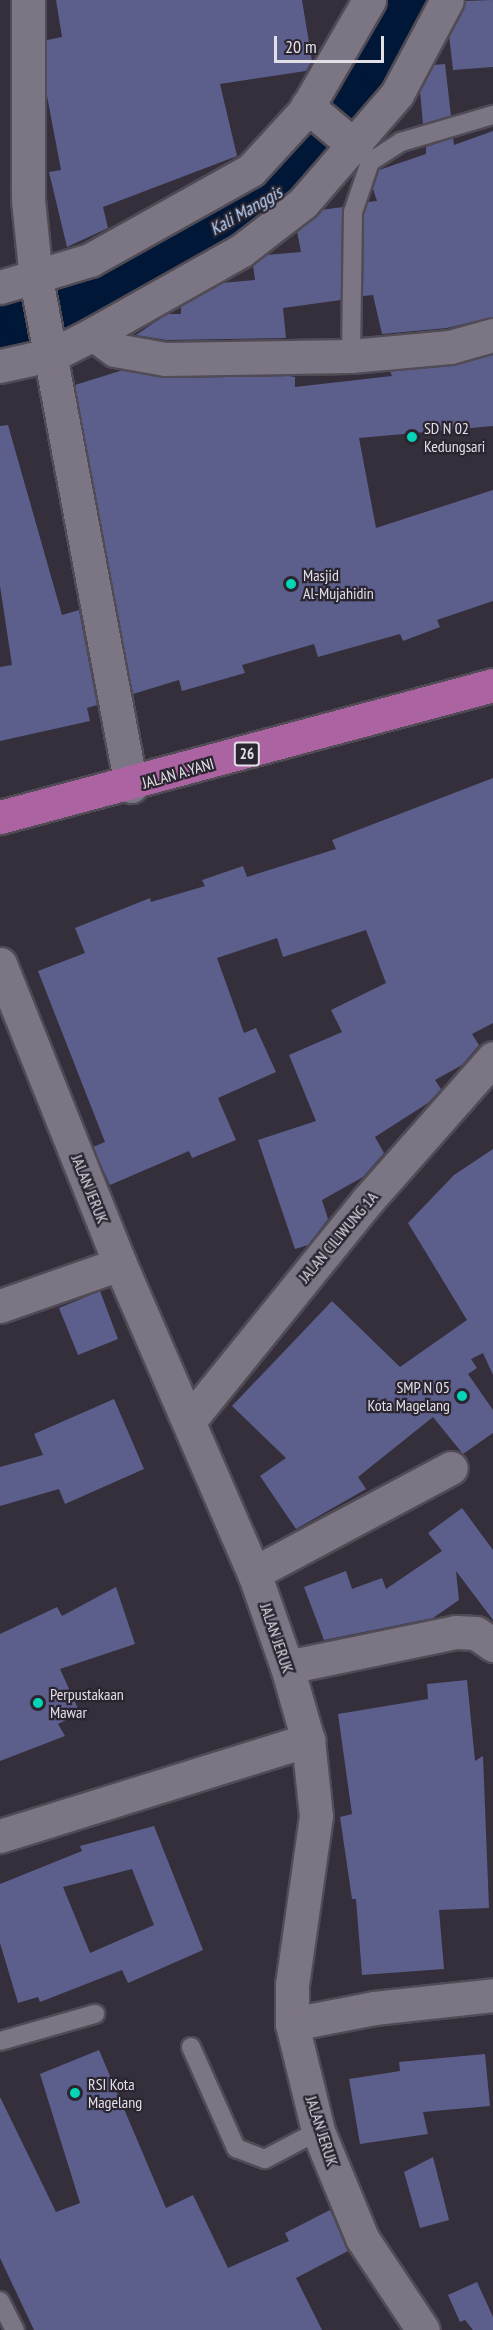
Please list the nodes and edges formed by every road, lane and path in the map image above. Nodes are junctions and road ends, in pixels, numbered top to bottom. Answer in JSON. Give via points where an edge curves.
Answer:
{"nodes":[{"id":1,"x":369,"y":0,"type":"edge"},
{"id":2,"x":447,"y":0,"type":"edge"},
{"id":3,"x":18,"y":21,"type":"edge"},
{"id":4,"x":311,"y":109,"type":"junction"},
{"id":5,"x":493,"y":115,"type":"edge"},
{"id":6,"x":354,"y":144,"type":"junction"},
{"id":7,"x":37,"y":285,"type":"junction"},
{"id":8,"x":0,"y":287,"type":"edge"},
{"id":9,"x":493,"y":335,"type":"edge"},
{"id":10,"x":72,"y":341,"type":"junction"},
{"id":11,"x":351,"y":356,"type":"junction"},
{"id":12,"x":0,"y":366,"type":"edge"},
{"id":13,"x":493,"y":685,"type":"edge"},
{"id":14,"x":131,"y":786,"type":"junction"},
{"id":15,"x":0,"y":818,"type":"edge"},
{"id":16,"x":0,"y":964,"type":"edge"},
{"id":17,"x":493,"y":1058,"type":"edge"},
{"id":18,"x":120,"y":1264,"type":"junction"},
{"id":19,"x":0,"y":1306,"type":"edge"},
{"id":20,"x":189,"y":1421,"type":"junction"},
{"id":21,"x":451,"y":1468,"type":"dead end"},
{"id":22,"x":254,"y":1573,"type":"junction"},
{"id":23,"x":493,"y":1645,"type":"edge"},
{"id":24,"x":287,"y":1667,"type":"junction"},
{"id":25,"x":308,"y":1740,"type":"junction"},
{"id":26,"x":0,"y":1836,"type":"edge"},
{"id":27,"x":493,"y":1995,"type":"edge"},
{"id":28,"x":95,"y":2014,"type":"dead end"},
{"id":29,"x":292,"y":2024,"type":"junction"},
{"id":30,"x":0,"y":2041,"type":"edge"},
{"id":31,"x":190,"y":2047,"type":"dead end"},
{"id":32,"x":318,"y":2131,"type":"junction"},
{"id":33,"x":0,"y":2301,"type":"edge"},
{"id":34,"x":15,"y":2330,"type":"edge"},
{"id":35,"x":423,"y":2330,"type":"edge"}],
"edges":[{"from":1,"to":4,"type":"street"},
{"from":2,"to":6,"type":"street","via":[[397,94]]},
{"from":3,"to":7,"type":"street"},
{"from":4,"to":6,"type":"street"},
{"from":4,"to":7,"type":"street","via":[[251,170],[90,260]]},
{"from":5,"to":11,"type":"lane","via":[[401,142],[370,162],[353,212]]},
{"from":6,"to":10,"type":"street","via":[[273,229]]},
{"from":7,"to":8,"type":"street"},
{"from":7,"to":10,"type":"street"},
{"from":9,"to":11,"type":"street","via":[[458,346]]},
{"from":10,"to":11,"type":"street","via":[[152,359]]},
{"from":10,"to":12,"type":"street"},
{"from":10,"to":14,"type":"street"},
{"from":13,"to":14,"type":"highway","name":"JALAN A.YANI","number":"26"},
{"from":14,"to":15,"type":"highway","name":"JALAN A.YANI","number":"26"},
{"from":16,"to":18,"type":"street","name":"JALAN JERUK"},
{"from":17,"to":20,"type":"street","name":"JALAN CILIWUNG 1A","via":[[368,1200]]},
{"from":18,"to":19,"type":"street"},
{"from":18,"to":20,"type":"street","name":"JALAN JERUK"},
{"from":20,"to":22,"type":"street","name":"JALAN JERUK"},
{"from":21,"to":22,"type":"street"},
{"from":22,"to":24,"type":"street","name":"JALAN JERUK"},
{"from":23,"to":24,"type":"street","via":[[476,1633],[456,1632]]},
{"from":24,"to":25,"type":"street","name":"JALAN JERUK"},
{"from":25,"to":26,"type":"street"},
{"from":25,"to":29,"type":"street","name":"JALAN JERUK","via":[[316,1816],[292,1984]]},
{"from":27,"to":29,"type":"street","via":[[374,2008]]},
{"from":28,"to":30,"type":"lane"},
{"from":29,"to":32,"type":"street","name":"JALAN JERUK"},
{"from":31,"to":32,"type":"lane","via":[[236,2148],[265,2159]]},
{"from":32,"to":35,"type":"street","name":"JALAN JERUK","via":[[362,2238]]},
{"from":33,"to":34,"type":"lane"}]}
